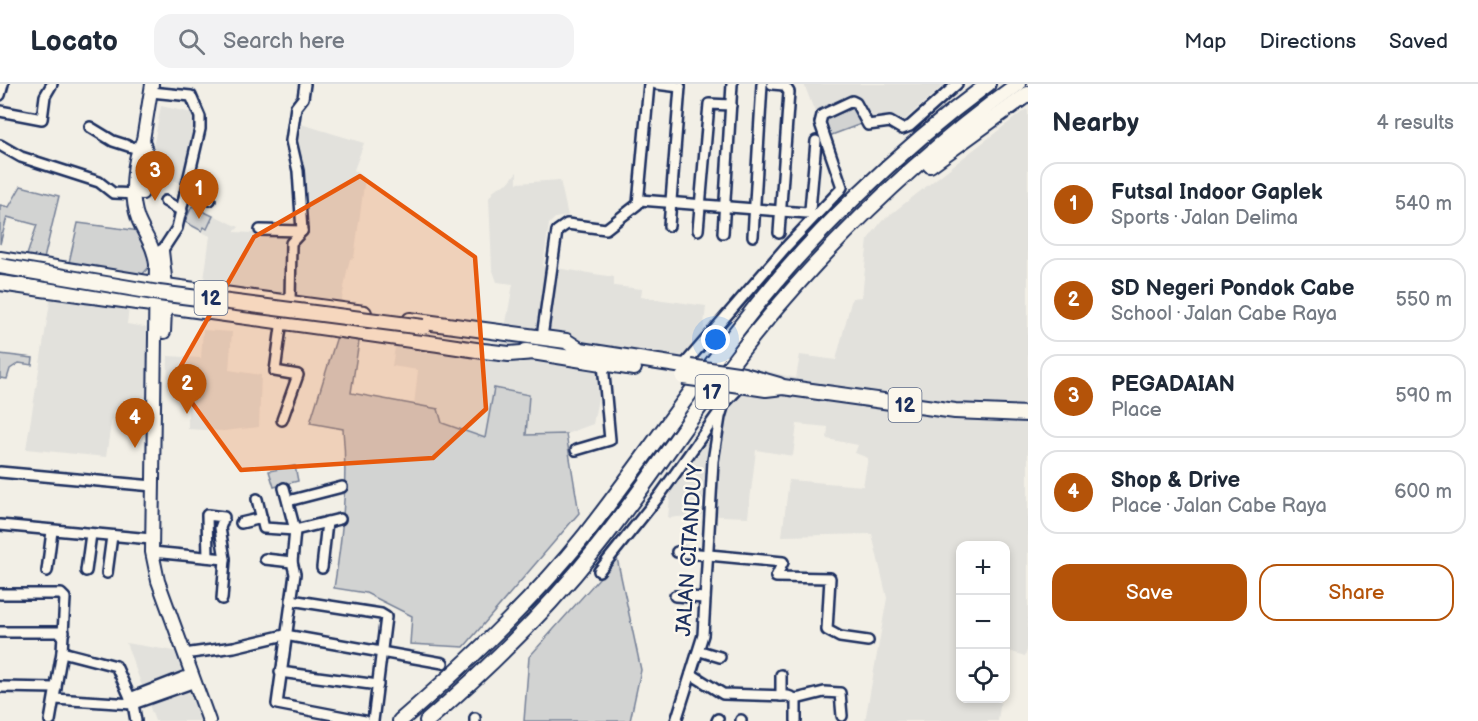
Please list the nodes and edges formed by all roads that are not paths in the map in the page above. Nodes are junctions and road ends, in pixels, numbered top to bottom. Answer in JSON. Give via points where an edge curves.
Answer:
{"nodes":[{"id":1,"x":3,"y":84,"type":"edge"},
{"id":2,"x":52,"y":84,"type":"edge"},
{"id":3,"x":304,"y":84,"type":"edge"},
{"id":4,"x":649,"y":84,"type":"edge"},
{"id":5,"x":656,"y":84,"type":"edge"},
{"id":6,"x":732,"y":84,"type":"edge"},
{"id":7,"x":762,"y":84,"type":"edge"},
{"id":8,"x":772,"y":84,"type":"edge"},
{"id":9,"x":957,"y":84,"type":"edge"},
{"id":10,"x":988,"y":84,"type":"edge"},
{"id":11,"x":1018,"y":84,"type":"edge"},
{"id":12,"x":681,"y":86,"type":"edge"},
{"id":13,"x":152,"y":88,"type":"edge"},
{"id":14,"x":1028,"y":94,"type":"edge"},
{"id":15,"x":0,"y":95,"type":"edge"},
{"id":16,"x":731,"y":105,"type":"junction"},
{"id":17,"x":0,"y":111,"type":"edge"},
{"id":18,"x":90,"y":127,"type":"dead end"},
{"id":19,"x":816,"y":141,"type":"dead end"},
{"id":20,"x":0,"y":145,"type":"edge"},
{"id":21,"x":142,"y":147,"type":"junction"},
{"id":22,"x":138,"y":194,"type":"junction"},
{"id":23,"x":185,"y":194,"type":"junction"},
{"id":24,"x":210,"y":200,"type":"dead end"},
{"id":25,"x":640,"y":200,"type":"junction"},
{"id":26,"x":165,"y":201,"type":"dead end"},
{"id":27,"x":671,"y":202,"type":"junction"},
{"id":28,"x":700,"y":204,"type":"junction"},
{"id":29,"x":726,"y":206,"type":"junction"},
{"id":30,"x":755,"y":208,"type":"junction"},
{"id":31,"x":780,"y":210,"type":"junction"},
{"id":32,"x":182,"y":211,"type":"junction"},
{"id":33,"x":669,"y":226,"type":"dead end"},
{"id":34,"x":260,"y":230,"type":"dead end"},
{"id":35,"x":699,"y":230,"type":"dead end"},
{"id":36,"x":302,"y":231,"type":"junction"},
{"id":37,"x":723,"y":233,"type":"dead end"},
{"id":38,"x":778,"y":233,"type":"dead end"},
{"id":39,"x":753,"y":236,"type":"dead end"},
{"id":40,"x":842,"y":238,"type":"junction"},
{"id":41,"x":162,"y":251,"type":"junction"},
{"id":42,"x":0,"y":259,"type":"edge"},
{"id":43,"x":156,"y":264,"type":"junction"},
{"id":44,"x":0,"y":266,"type":"edge"},
{"id":45,"x":0,"y":275,"type":"edge"},
{"id":46,"x":139,"y":282,"type":"junction"},
{"id":47,"x":0,"y":283,"type":"edge"},
{"id":48,"x":160,"y":286,"type":"junction"},
{"id":49,"x":186,"y":289,"type":"junction"},
{"id":50,"x":298,"y":300,"type":"junction"},
{"id":51,"x":135,"y":303,"type":"junction"},
{"id":52,"x":161,"y":306,"type":"junction"},
{"id":53,"x":183,"y":309,"type":"junction"},
{"id":54,"x":282,"y":320,"type":"junction"},
{"id":55,"x":422,"y":331,"type":"junction"},
{"id":56,"x":539,"y":337,"type":"junction"},
{"id":57,"x":580,"y":350,"type":"junction"},
{"id":58,"x":535,"y":352,"type":"junction"},
{"id":59,"x":603,"y":364,"type":"junction"},
{"id":60,"x":660,"y":367,"type":"junction"},
{"id":61,"x":685,"y":370,"type":"junction"},
{"id":62,"x":742,"y":382,"type":"junction"},
{"id":63,"x":722,"y":408,"type":"junction"},
{"id":64,"x":1028,"y":414,"type":"edge"},
{"id":65,"x":282,"y":420,"type":"dead end"},
{"id":66,"x":576,"y":450,"type":"dead end"},
{"id":67,"x":0,"y":472,"type":"edge"},
{"id":68,"x":153,"y":486,"type":"junction"},
{"id":69,"x":342,"y":487,"type":"dead end"},
{"id":70,"x":284,"y":488,"type":"dead end"},
{"id":71,"x":257,"y":499,"type":"dead end"},
{"id":72,"x":288,"y":501,"type":"junction"},
{"id":73,"x":262,"y":518,"type":"junction"},
{"id":74,"x":340,"y":519,"type":"dead end"},
{"id":75,"x":327,"y":522,"type":"junction"},
{"id":76,"x":241,"y":523,"type":"dead end"},
{"id":77,"x":0,"y":525,"type":"edge"},
{"id":78,"x":296,"y":530,"type":"junction"},
{"id":79,"x":52,"y":531,"type":"junction"},
{"id":80,"x":91,"y":534,"type":"junction"},
{"id":81,"x":112,"y":536,"type":"junction"},
{"id":82,"x":151,"y":539,"type":"junction"},
{"id":83,"x":152,"y":552,"type":"junction"},
{"id":84,"x":677,"y":552,"type":"dead end"},
{"id":85,"x":709,"y":555,"type":"junction"},
{"id":86,"x":208,"y":557,"type":"junction"},
{"id":87,"x":225,"y":559,"type":"junction"},
{"id":88,"x":265,"y":559,"type":"dead end"},
{"id":89,"x":292,"y":562,"type":"junction"},
{"id":90,"x":322,"y":568,"type":"dead end"},
{"id":91,"x":47,"y":571,"type":"dead end"},
{"id":92,"x":86,"y":571,"type":"dead end"},
{"id":93,"x":599,"y":571,"type":"dead end"},
{"id":94,"x":107,"y":573,"type":"dead end"},
{"id":95,"x":0,"y":594,"type":"edge"},
{"id":96,"x":675,"y":596,"type":"dead end"},
{"id":97,"x":705,"y":597,"type":"junction"},
{"id":98,"x":222,"y":599,"type":"dead end"},
{"id":99,"x":291,"y":600,"type":"junction"},
{"id":100,"x":0,"y":632,"type":"edge"},
{"id":101,"x":64,"y":632,"type":"junction"},
{"id":102,"x":285,"y":635,"type":"junction"},
{"id":103,"x":867,"y":640,"type":"dead end"},
{"id":104,"x":381,"y":651,"type":"junction"},
{"id":105,"x":700,"y":651,"type":"junction"},
{"id":106,"x":62,"y":652,"type":"junction"},
{"id":107,"x":184,"y":654,"type":"junction"},
{"id":108,"x":720,"y":657,"type":"dead end"},
{"id":109,"x":443,"y":663,"type":"dead end"},
{"id":110,"x":280,"y":672,"type":"junction"},
{"id":111,"x":691,"y":674,"type":"junction"},
{"id":112,"x":781,"y":675,"type":"dead end"},
{"id":113,"x":194,"y":678,"type":"junction"},
{"id":114,"x":378,"y":686,"type":"junction"},
{"id":115,"x":0,"y":687,"type":"edge"},
{"id":116,"x":56,"y":688,"type":"junction"},
{"id":117,"x":781,"y":696,"type":"junction"},
{"id":118,"x":55,"y":699,"type":"junction"},
{"id":119,"x":796,"y":699,"type":"junction"},
{"id":120,"x":131,"y":701,"type":"junction"},
{"id":121,"x":842,"y":716,"type":"dead end"},
{"id":122,"x":322,"y":717,"type":"edge"},
{"id":123,"x":50,"y":721,"type":"edge"},
{"id":124,"x":136,"y":721,"type":"edge"},
{"id":125,"x":209,"y":721,"type":"edge"},
{"id":126,"x":364,"y":721,"type":"edge"},
{"id":127,"x":373,"y":721,"type":"edge"},
{"id":128,"x":400,"y":721,"type":"edge"},
{"id":129,"x":427,"y":721,"type":"edge"},
{"id":130,"x":676,"y":721,"type":"edge"},
{"id":131,"x":796,"y":721,"type":"edge"}],
"edges":[{"from":1,"to":15,"type":"street"},
{"from":2,"to":17,"type":"street","via":[[45,96],[42,119]]},
{"from":3,"to":36,"type":"street","via":[[291,141],[298,171]]},
{"from":4,"to":25,"type":"street"},
{"from":5,"to":12,"type":"street"},
{"from":6,"to":16,"type":"street"},
{"from":7,"to":30,"type":"street"},
{"from":8,"to":31,"type":"street","via":[[784,85],[789,92]]},
{"from":9,"to":61,"type":"street","via":[[902,129],[890,122],[868,125],[852,101],[822,115],[820,123],[842,187],[785,248]]},
{"from":10,"to":128,"type":"highway","number":"17","via":[[897,160],[812,243],[743,322],[584,536],[474,655]]},
{"from":11,"to":40,"type":"highway","number":"17","via":[[894,186]]},
{"from":12,"to":27,"type":"street"},
{"from":13,"to":21,"type":"main road"},
{"from":13,"to":23,"type":"street","via":[[195,100],[200,129]]},
{"from":14,"to":40,"type":"highway","via":[[965,138]]},
{"from":16,"to":28,"type":"street","via":[[709,104]]},
{"from":16,"to":29,"type":"street"},
{"from":18,"to":21,"type":"street","via":[[113,141]]},
{"from":19,"to":31,"type":"street","via":[[810,210]]},
{"from":20,"to":22,"type":"street","via":[[21,157],[99,182],[113,193]]},
{"from":21,"to":22,"type":"main road"},
{"from":22,"to":41,"type":"main road","via":[[146,222]]},
{"from":22,"to":43,"type":"main road","via":[[138,218],[153,245]]},
{"from":23,"to":24,"type":"street"},
{"from":23,"to":32,"type":"street"},
{"from":25,"to":27,"type":"street"},
{"from":25,"to":56,"type":"street","via":[[635,209],[617,221],[600,226],[562,219],[554,224]]},
{"from":26,"to":32,"type":"street"},
{"from":27,"to":28,"type":"street"},
{"from":27,"to":33,"type":"street"},
{"from":28,"to":29,"type":"street"},
{"from":28,"to":35,"type":"street"},
{"from":29,"to":30,"type":"street"},
{"from":29,"to":37,"type":"street"},
{"from":30,"to":31,"type":"street"},
{"from":30,"to":39,"type":"street"},
{"from":31,"to":38,"type":"street"},
{"from":32,"to":41,"type":"street","via":[[174,234]]},
{"from":34,"to":36,"type":"street"},
{"from":36,"to":50,"type":"street","via":[[291,243]]},
{"from":40,"to":129,"type":"highway","number":"17","via":[[758,331],[590,556],[536,618]]},
{"from":41,"to":48,"type":"main road"},
{"from":42,"to":46,"type":"highway"},
{"from":43,"to":46,"type":"main road"},
{"from":43,"to":48,"type":"main road"},
{"from":44,"to":55,"type":"highway","number":"12","bridge":true},
{"from":45,"to":55,"type":"highway","number":"12"},
{"from":46,"to":48,"type":"highway"},
{"from":46,"to":51,"type":"highway"},
{"from":47,"to":51,"type":"highway"},
{"from":48,"to":49,"type":"highway"},
{"from":48,"to":52,"type":"main road"},
{"from":49,"to":50,"type":"highway"},
{"from":49,"to":53,"type":"highway","via":[[181,298]]},
{"from":50,"to":56,"type":"highway"},
{"from":51,"to":52,"type":"highway"},
{"from":52,"to":53,"type":"highway"},
{"from":52,"to":68,"type":"main road","via":[[158,454]]},
{"from":53,"to":54,"type":"highway"},
{"from":54,"to":58,"type":"highway","via":[[501,353]]},
{"from":54,"to":65,"type":"street","via":[[275,371],[298,375]]},
{"from":55,"to":57,"type":"highway","number":"12"},
{"from":55,"to":58,"type":"highway","number":"12"},
{"from":56,"to":57,"type":"highway","via":[[566,340]]},
{"from":57,"to":60,"type":"highway","number":"12"},
{"from":58,"to":59,"type":"highway","number":"12"},
{"from":59,"to":60,"type":"highway","number":"12"},
{"from":59,"to":66,"type":"street","via":[[610,440]]},
{"from":60,"to":61,"type":"highway","number":"12"},
{"from":61,"to":62,"type":"highway","number":"12","bridge":true},
{"from":62,"to":63,"type":"street"},
{"from":62,"to":64,"type":"highway","number":"12","via":[[769,380],[783,387],[955,411]]},
{"from":63,"to":85,"type":"street","name":"JALAN CITANDUY","via":[[713,461]]},
{"from":63,"to":93,"type":"street"},
{"from":67,"to":68,"type":"street"},
{"from":68,"to":82,"type":"main road"},
{"from":69,"to":72,"type":"street"},
{"from":70,"to":72,"type":"street"},
{"from":71,"to":73,"type":"street"},
{"from":72,"to":78,"type":"street"},
{"from":73,"to":76,"type":"street"},
{"from":73,"to":78,"type":"street","via":[[264,528]]},
{"from":74,"to":75,"type":"street"},
{"from":75,"to":78,"type":"street"},
{"from":75,"to":90,"type":"street"},
{"from":77,"to":79,"type":"street"},
{"from":78,"to":89,"type":"street"},
{"from":79,"to":80,"type":"street"},
{"from":79,"to":91,"type":"street"},
{"from":80,"to":81,"type":"street"},
{"from":80,"to":92,"type":"street"},
{"from":81,"to":82,"type":"street"},
{"from":81,"to":94,"type":"street"},
{"from":82,"to":83,"type":"main road"},
{"from":83,"to":86,"type":"street"},
{"from":83,"to":107,"type":"main road"},
{"from":84,"to":85,"type":"street"},
{"from":85,"to":97,"type":"street","name":"JALAN CITANDUY"},
{"from":85,"to":103,"type":"street","via":[[783,562],[776,577],[830,578],[827,630],[840,638]]},
{"from":86,"to":87,"type":"street"},
{"from":86,"to":87,"type":"street","via":[[209,514],[224,517],[220,528]]},
{"from":87,"to":98,"type":"street"},
{"from":88,"to":89,"type":"street"},
{"from":89,"to":99,"type":"street","via":[[295,574]]},
{"from":95,"to":101,"type":"street","via":[[64,595]]},
{"from":96,"to":97,"type":"street"},
{"from":97,"to":105,"type":"street","name":"JALAN CITANDUY"},
{"from":99,"to":102,"type":"street"},
{"from":99,"to":104,"type":"street","via":[[384,615]]},
{"from":100,"to":101,"type":"street"},
{"from":101,"to":106,"type":"street"},
{"from":102,"to":104,"type":"street"},
{"from":102,"to":107,"type":"street"},
{"from":102,"to":110,"type":"street"},
{"from":104,"to":109,"type":"street"},
{"from":104,"to":114,"type":"street"},
{"from":105,"to":108,"type":"street"},
{"from":105,"to":111,"type":"street","name":"JALAN CITANDUY"},
{"from":106,"to":116,"type":"street"},
{"from":106,"to":120,"type":"street","via":[[116,666]]},
{"from":107,"to":113,"type":"main road"},
{"from":110,"to":114,"type":"street"},
{"from":110,"to":122,"type":"street","via":[[279,706]]},
{"from":111,"to":117,"type":"street","via":[[723,694]]},
{"from":111,"to":130,"type":"street","name":"JALAN CITANDUY"},
{"from":112,"to":117,"type":"street"},
{"from":113,"to":120,"type":"street"},
{"from":113,"to":125,"type":"main road"},
{"from":114,"to":127,"type":"street"},
{"from":115,"to":116,"type":"street"},
{"from":116,"to":118,"type":"street"},
{"from":117,"to":119,"type":"street"},
{"from":118,"to":120,"type":"street"},
{"from":118,"to":123,"type":"street"},
{"from":119,"to":121,"type":"street","via":[[824,692],[840,693]]},
{"from":119,"to":131,"type":"street"},
{"from":120,"to":124,"type":"street"},
{"from":122,"to":126,"type":"street"}]}
